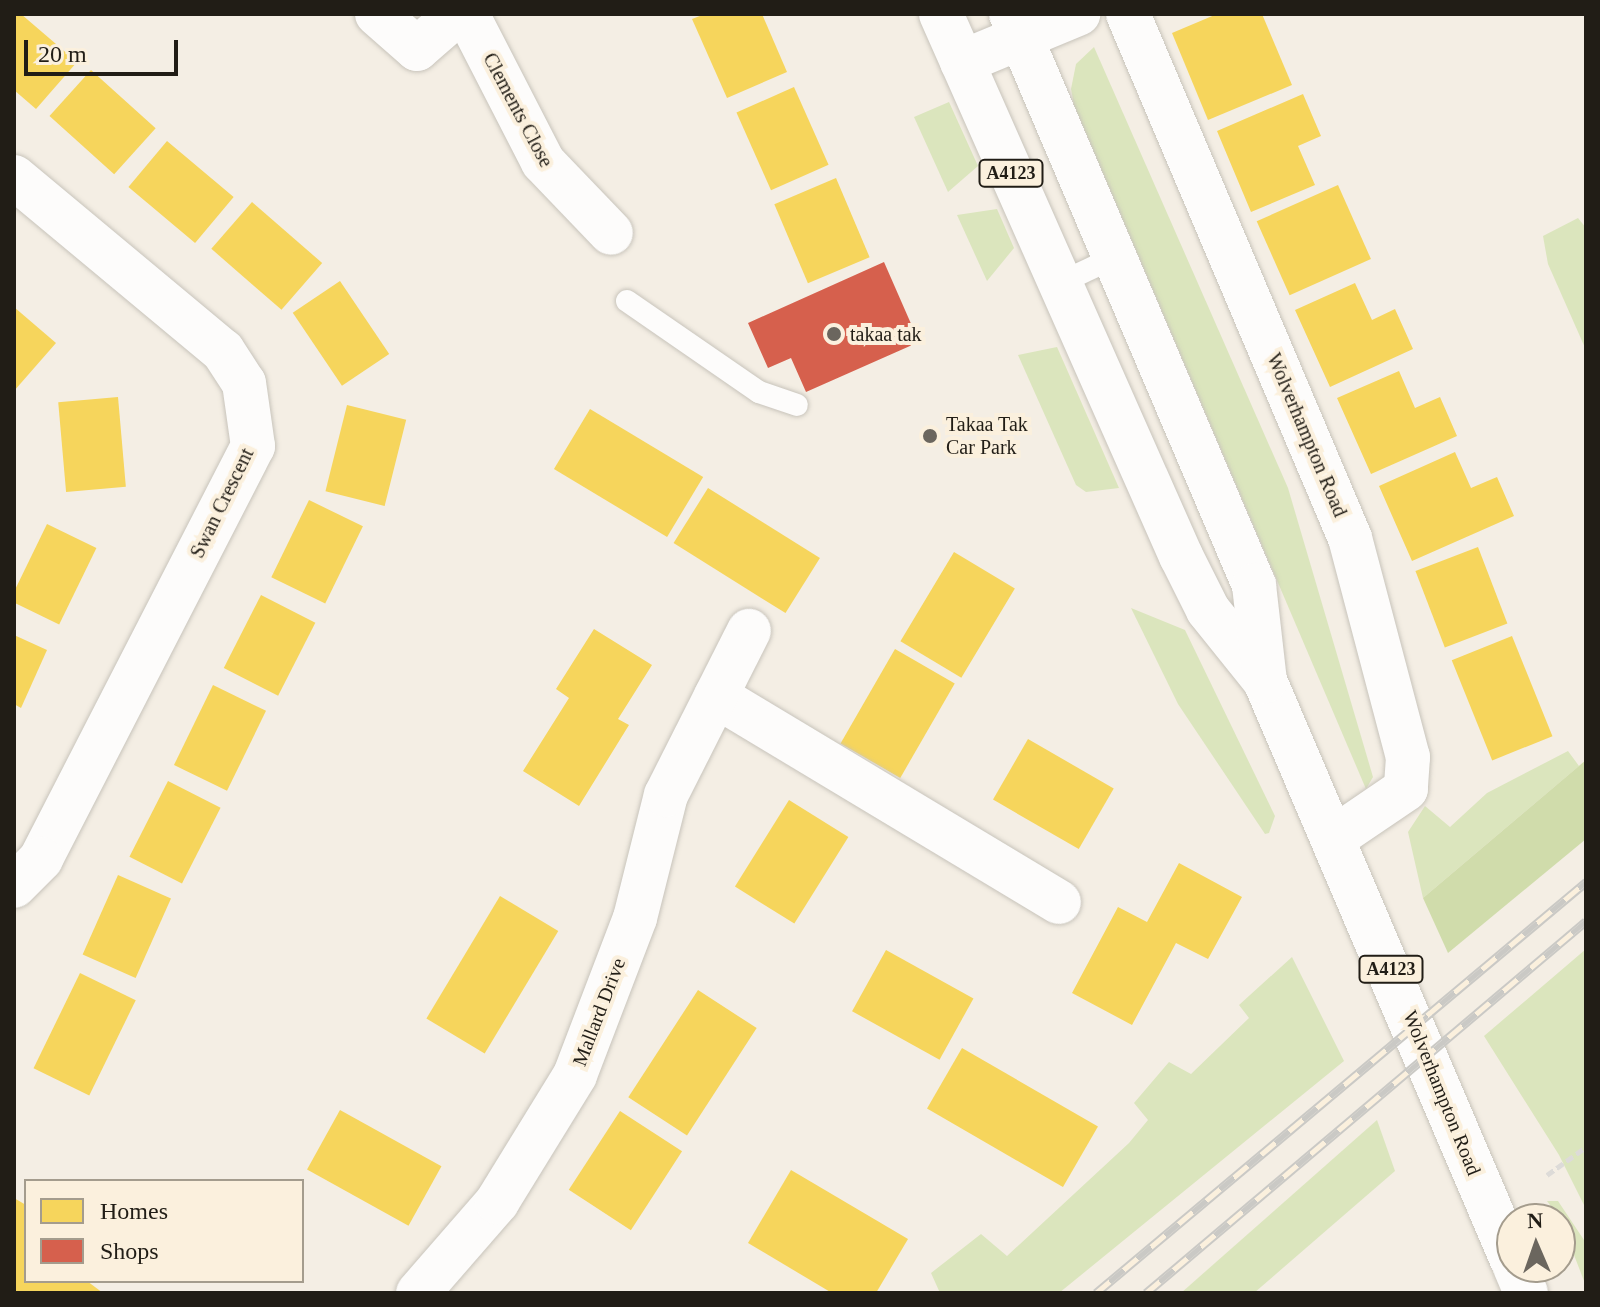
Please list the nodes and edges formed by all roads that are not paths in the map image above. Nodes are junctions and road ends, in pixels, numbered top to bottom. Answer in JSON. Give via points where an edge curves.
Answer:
{"nodes":[{"id":1,"x":377,"y":14,"type":"edge"},
{"id":2,"x":457,"y":14,"type":"edge"},
{"id":3,"x":467,"y":14,"type":"edge"},
{"id":4,"x":941,"y":14,"type":"edge"},
{"id":5,"x":1078,"y":14,"type":"edge"},
{"id":6,"x":1128,"y":14,"type":"edge"},
{"id":7,"x":1016,"y":25,"type":"edge"},
{"id":8,"x":962,"y":62,"type":"junction"},
{"id":9,"x":14,"y":177,"type":"edge"},
{"id":10,"x":611,"y":233,"type":"dead end"},
{"id":11,"x":1117,"y":256,"type":"junction"},
{"id":12,"x":1060,"y":283,"type":"junction"},
{"id":13,"x":627,"y":301,"type":"dead end"},
{"id":14,"x":797,"y":405,"type":"dead end"},
{"id":15,"x":749,"y":631,"type":"dead end"},
{"id":16,"x":1265,"y":681,"type":"junction"},
{"id":17,"x":716,"y":696,"type":"junction"},
{"id":18,"x":1334,"y":838,"type":"junction"},
{"id":19,"x":14,"y":886,"type":"edge"},
{"id":20,"x":1059,"y":902,"type":"dead end"},
{"id":21,"x":1496,"y":1222,"type":"edge"},
{"id":22,"x":418,"y":1293,"type":"edge"}],
"edges":[{"from":1,"to":2,"type":"main road","via":[[417,49]]},
{"from":3,"to":10,"type":"main road","name":"Clements Close","via":[[543,162]]},
{"from":4,"to":8,"type":"main road","name":"Wolverhampton Road","number":"A4123"},
{"from":5,"to":7,"type":"main road"},
{"from":6,"to":18,"type":"main road","name":"Wolverhampton Road","via":[[1350,538],[1408,757],[1406,789]]},
{"from":7,"to":8,"type":"main road"},
{"from":7,"to":11,"type":"main road","name":"Wolverhampton Road","number":"A4123"},
{"from":8,"to":12,"type":"main road","name":"Wolverhampton Road","number":"A4123"},
{"from":9,"to":19,"type":"main road","name":"Swan Crescent","via":[[223,351],[244,383],[253,446],[41,859]]},
{"from":11,"to":12,"type":"lane"},
{"from":11,"to":16,"type":"main road","name":"Wolverhampton Road","number":"A4123","via":[[1254,585]]},
{"from":12,"to":16,"type":"main road","name":"Wolverhampton Road","number":"A4123","via":[[1208,610]]},
{"from":13,"to":14,"type":"lane","via":[[759,392]]},
{"from":15,"to":17,"type":"main road","name":"Mallard Drive"},
{"from":16,"to":18,"type":"main road","name":"Wolverhampton Road","number":"A4123"},
{"from":17,"to":20,"type":"main road"},
{"from":17,"to":22,"type":"main road","name":"Mallard Drive","via":[[666,795],[635,918],[575,1075],[497,1202]]},
{"from":18,"to":21,"type":"main road","name":"Wolverhampton Road","number":"A4123"}]}
